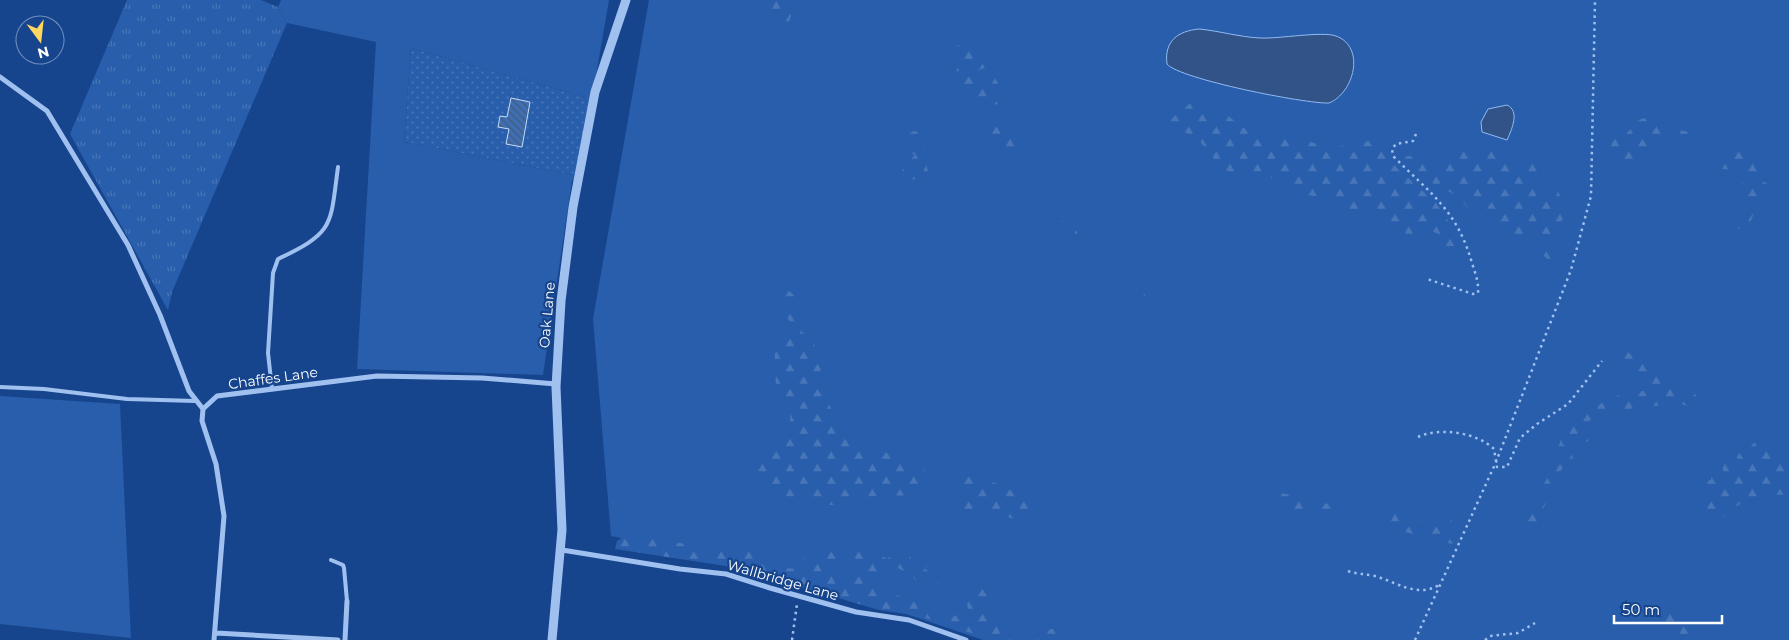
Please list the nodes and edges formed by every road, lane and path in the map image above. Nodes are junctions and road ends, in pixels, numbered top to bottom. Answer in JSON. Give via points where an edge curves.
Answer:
{"nodes":[{"id":1,"x":626,"y":0,"type":"edge"},
{"id":2,"x":1595,"y":0,"type":"edge"},
{"id":3,"x":0,"y":77,"type":"edge"},
{"id":4,"x":1416,"y":134,"type":"dead end"},
{"id":5,"x":338,"y":168,"type":"dead end"},
{"id":6,"x":1427,"y":280,"type":"dead end"},
{"id":7,"x":1602,"y":361,"type":"dead end"},
{"id":8,"x":556,"y":384,"type":"junction"},
{"id":9,"x":0,"y":387,"type":"edge"},
{"id":10,"x":272,"y":389,"type":"junction"},
{"id":11,"x":195,"y":401,"type":"junction"},
{"id":12,"x":203,"y":409,"type":"junction"},
{"id":13,"x":1418,"y":437,"type":"dead end"},
{"id":14,"x":1496,"y":462,"type":"junction"},
{"id":15,"x":562,"y":550,"type":"junction"},
{"id":16,"x":331,"y":560,"type":"dead end"},
{"id":17,"x":1348,"y":571,"type":"dead end"},
{"id":18,"x":1440,"y":584,"type":"junction"},
{"id":19,"x":798,"y":596,"type":"junction"},
{"id":20,"x":348,"y":601,"type":"joint"},
{"id":21,"x":1535,"y":623,"type":"dead end"},
{"id":22,"x":216,"y":633,"type":"junction"},
{"id":23,"x":214,"y":640,"type":"edge"},
{"id":24,"x":338,"y":640,"type":"edge"},
{"id":25,"x":345,"y":640,"type":"edge"},
{"id":26,"x":552,"y":640,"type":"edge"},
{"id":27,"x":792,"y":640,"type":"edge"},
{"id":28,"x":966,"y":640,"type":"edge"},
{"id":29,"x":1415,"y":640,"type":"edge"},
{"id":30,"x":1485,"y":640,"type":"edge"}],
"edges":[{"from":1,"to":8,"type":"street","name":"Oak Lane","via":[[595,92],[573,208],[561,301]]},
{"from":2,"to":14,"type":"path","via":[[1591,196],[1571,270]]},
{"from":3,"to":11,"type":"street","via":[[47,111],[128,245]]},
{"from":4,"to":6,"type":"path","via":[[1413,141],[1396,144],[1392,149],[1393,156],[1431,190],[1454,218],[1468,248],[1478,293]]},
{"from":5,"to":10,"type":"lane","via":[[331,218],[321,235],[278,258],[273,272],[268,353]]},
{"from":7,"to":14,"type":"path","via":[[1568,404],[1520,438],[1507,467],[1498,467]]},
{"from":8,"to":10,"type":"street","name":"Chaffes Lane","via":[[482,378],[377,376]]},
{"from":8,"to":15,"type":"street","name":"Oak Lane"},
{"from":9,"to":11,"type":"lane","via":[[127,399]]},
{"from":10,"to":12,"type":"street","name":"Chaffes Lane","via":[[218,396]]},
{"from":11,"to":12,"type":"street"},
{"from":12,"to":22,"type":"street","via":[[202,421],[216,464],[224,516]]},
{"from":13,"to":14,"type":"path","via":[[1433,432],[1475,437],[1494,448]]},
{"from":14,"to":18,"type":"path"},
{"from":15,"to":19,"type":"street","name":"Wallbridge Lane","via":[[726,574]]},
{"from":15,"to":26,"type":"street","name":"Oak Lane"},
{"from":16,"to":20,"type":"lane","via":[[344,568]]},
{"from":17,"to":18,"type":"path","via":[[1414,590],[1425,591]]},
{"from":18,"to":29,"type":"path"},
{"from":19,"to":27,"type":"path"},
{"from":19,"to":28,"type":"street","name":"Wallbridge Lane","via":[[856,612],[909,620]]},
{"from":20,"to":25,"type":"street"},
{"from":21,"to":30,"type":"path","via":[[1518,633],[1490,636]]},
{"from":22,"to":23,"type":"street"},
{"from":22,"to":24,"type":"street"}]}
